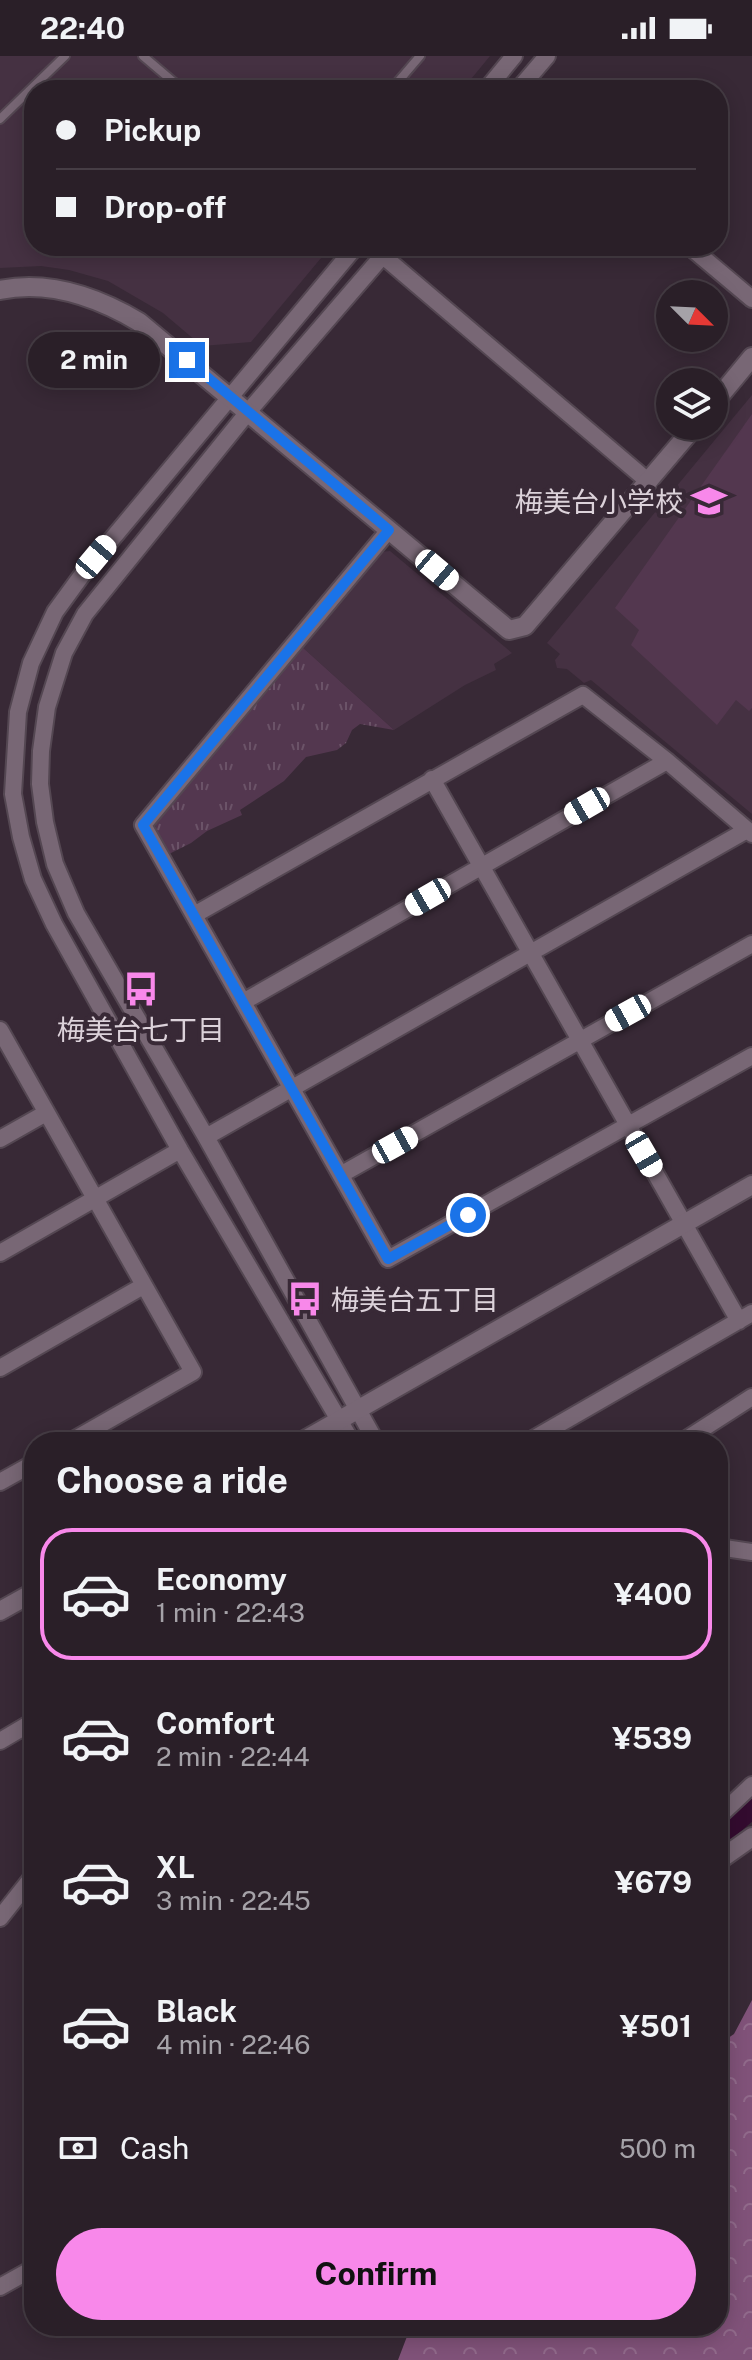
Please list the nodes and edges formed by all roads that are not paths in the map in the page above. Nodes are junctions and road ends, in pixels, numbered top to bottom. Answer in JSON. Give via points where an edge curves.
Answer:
{"nodes":[{"id":1,"x":65,"y":56,"type":"edge"},
{"id":2,"x":143,"y":56,"type":"edge"},
{"id":3,"x":420,"y":56,"type":"edge"},
{"id":4,"x":514,"y":56,"type":"edge"},
{"id":5,"x":547,"y":56,"type":"edge"},
{"id":6,"x":40,"y":80,"type":"edge"},
{"id":7,"x":171,"y":80,"type":"edge"},
{"id":8,"x":400,"y":80,"type":"edge"},
{"id":9,"x":494,"y":80,"type":"edge"},
{"id":10,"x":527,"y":80,"type":"edge"},
{"id":11,"x":24,"y":96,"type":"edge"},
{"id":12,"x":0,"y":119,"type":"edge"},
{"id":13,"x":348,"y":256,"type":"edge"},
{"id":14,"x":383,"y":256,"type":"edge"},
{"id":15,"x":393,"y":256,"type":"edge"},
{"id":16,"x":701,"y":256,"type":"edge"},
{"id":17,"x":0,"y":290,"type":"edge"},
{"id":18,"x":752,"y":299,"type":"edge"},
{"id":19,"x":752,"y":357,"type":"edge"},
{"id":20,"x":728,"y":386,"type":"edge"},
{"id":21,"x":230,"y":396,"type":"junction"},
{"id":22,"x":248,"y":412,"type":"junction"},
{"id":23,"x":684,"y":440,"type":"edge"},
{"id":24,"x":649,"y":482,"type":"junction"},
{"id":25,"x":389,"y":530,"type":"junction"},
{"id":26,"x":7,"y":757,"type":"edge"},
{"id":27,"x":667,"y":761,"type":"junction"},
{"id":28,"x":432,"y":779,"type":"junction"},
{"id":29,"x":749,"y":832,"type":"edge"},
{"id":30,"x":481,"y":867,"type":"junction"},
{"id":31,"x":194,"y":915,"type":"junction"},
{"id":32,"x":752,"y":944,"type":"edge"},
{"id":33,"x":530,"y":954,"type":"junction"},
{"id":34,"x":243,"y":1002,"type":"junction"},
{"id":35,"x":0,"y":1030,"type":"edge"},
{"id":36,"x":579,"y":1040,"type":"junction"},
{"id":37,"x":752,"y":1056,"type":"edge"},
{"id":38,"x":294,"y":1088,"type":"junction"},
{"id":39,"x":46,"y":1113,"type":"junction"},
{"id":40,"x":628,"y":1126,"type":"junction"},
{"id":41,"x":206,"y":1137,"type":"junction"},
{"id":42,"x":0,"y":1139,"type":"edge"},
{"id":43,"x":180,"y":1150,"type":"junction"},
{"id":44,"x":342,"y":1174,"type":"junction"},
{"id":45,"x":752,"y":1185,"type":"edge"},
{"id":46,"x":95,"y":1199,"type":"junction"},
{"id":47,"x":683,"y":1224,"type":"junction"},
{"id":48,"x":0,"y":1253,"type":"edge"},
{"id":49,"x":143,"y":1286,"type":"junction"},
{"id":50,"x":745,"y":1317,"type":"edge"},
{"id":51,"x":0,"y":1368,"type":"edge"},
{"id":52,"x":752,"y":1397,"type":"edge"},
{"id":53,"x":357,"y":1411,"type":"junction"},
{"id":54,"x":340,"y":1420,"type":"junction"},
{"id":55,"x":88,"y":1432,"type":"edge"},
{"id":56,"x":319,"y":1432,"type":"edge"},
{"id":57,"x":347,"y":1432,"type":"edge"},
{"id":58,"x":370,"y":1432,"type":"edge"},
{"id":59,"x":545,"y":1432,"type":"edge"},
{"id":60,"x":698,"y":1432,"type":"edge"},
{"id":61,"x":24,"y":1469,"type":"edge"},
{"id":62,"x":0,"y":1482,"type":"edge"},
{"id":63,"x":728,"y":1548,"type":"edge"},
{"id":64,"x":752,"y":1552,"type":"edge"},
{"id":65,"x":24,"y":1598,"type":"edge"},
{"id":66,"x":0,"y":1611,"type":"edge"},
{"id":67,"x":24,"y":1727,"type":"edge"},
{"id":68,"x":0,"y":1741,"type":"edge"},
{"id":69,"x":752,"y":1785,"type":"edge"},
{"id":70,"x":728,"y":1808,"type":"edge"},
{"id":71,"x":752,"y":1837,"type":"edge"},
{"id":72,"x":728,"y":1854,"type":"edge"},
{"id":73,"x":24,"y":1888,"type":"edge"},
{"id":74,"x":0,"y":1918,"type":"edge"},
{"id":75,"x":24,"y":2274,"type":"edge"},
{"id":76,"x":0,"y":2287,"type":"edge"}],
"edges":[{"from":1,"to":6,"type":"lane"},
{"from":2,"to":7,"type":"lane"},
{"from":3,"to":8,"type":"lane"},
{"from":4,"to":9,"type":"street"},
{"from":5,"to":10,"type":"street"},
{"from":11,"to":12,"type":"lane"},
{"from":13,"to":21,"type":"street"},
{"from":14,"to":22,"type":"street"},
{"from":15,"to":24,"type":"street"},
{"from":16,"to":18,"type":"street"},
{"from":17,"to":21,"type":"street","via":[[76,293],[118,310]]},
{"from":19,"to":20,"type":"street"},
{"from":21,"to":22,"type":"street"},
{"from":21,"to":26,"type":"street","via":[[55,612],[31,663]]},
{"from":22,"to":25,"type":"street"},
{"from":22,"to":41,"type":"street","via":[[85,614],[55,679],[41,751],[45,822],[67,894]]},
{"from":23,"to":24,"type":"street"},
{"from":24,"to":25,"type":"street","via":[[525,626],[509,630]]},
{"from":25,"to":31,"type":"street","via":[[143,825]]},
{"from":26,"to":43,"type":"street","via":[[33,879]]},
{"from":27,"to":28,"type":"street","via":[[583,695]]},
{"from":27,"to":29,"type":"street"},
{"from":27,"to":30,"type":"street"},
{"from":28,"to":30,"type":"street"},
{"from":28,"to":31,"type":"street"},
{"from":29,"to":33,"type":"street"},
{"from":30,"to":33,"type":"street"},
{"from":30,"to":34,"type":"street"},
{"from":31,"to":34,"type":"street"},
{"from":32,"to":36,"type":"street"},
{"from":33,"to":36,"type":"street"},
{"from":33,"to":38,"type":"street"},
{"from":34,"to":38,"type":"street"},
{"from":35,"to":39,"type":"street"},
{"from":36,"to":40,"type":"street"},
{"from":36,"to":44,"type":"street"},
{"from":37,"to":40,"type":"street"},
{"from":38,"to":41,"type":"street"},
{"from":38,"to":44,"type":"street"},
{"from":39,"to":42,"type":"street"},
{"from":39,"to":46,"type":"street"},
{"from":40,"to":44,"type":"street","via":[[388,1259]]},
{"from":40,"to":47,"type":"street"},
{"from":41,"to":53,"type":"street"},
{"from":43,"to":46,"type":"street"},
{"from":43,"to":54,"type":"street"},
{"from":45,"to":47,"type":"street"},
{"from":46,"to":48,"type":"street"},
{"from":46,"to":49,"type":"street"},
{"from":47,"to":50,"type":"street"},
{"from":47,"to":53,"type":"street"},
{"from":49,"to":51,"type":"street"},
{"from":49,"to":55,"type":"street","via":[[193,1372]]},
{"from":50,"to":59,"type":"street"},
{"from":52,"to":60,"type":"street"},
{"from":53,"to":54,"type":"street"},
{"from":53,"to":58,"type":"street"},
{"from":54,"to":56,"type":"street"},
{"from":54,"to":57,"type":"street"},
{"from":61,"to":62,"type":"street"},
{"from":63,"to":64,"type":"street"},
{"from":65,"to":66,"type":"street"},
{"from":67,"to":68,"type":"street"},
{"from":69,"to":70,"type":"street"},
{"from":71,"to":72,"type":"street"},
{"from":73,"to":74,"type":"street"},
{"from":75,"to":76,"type":"street"}]}
